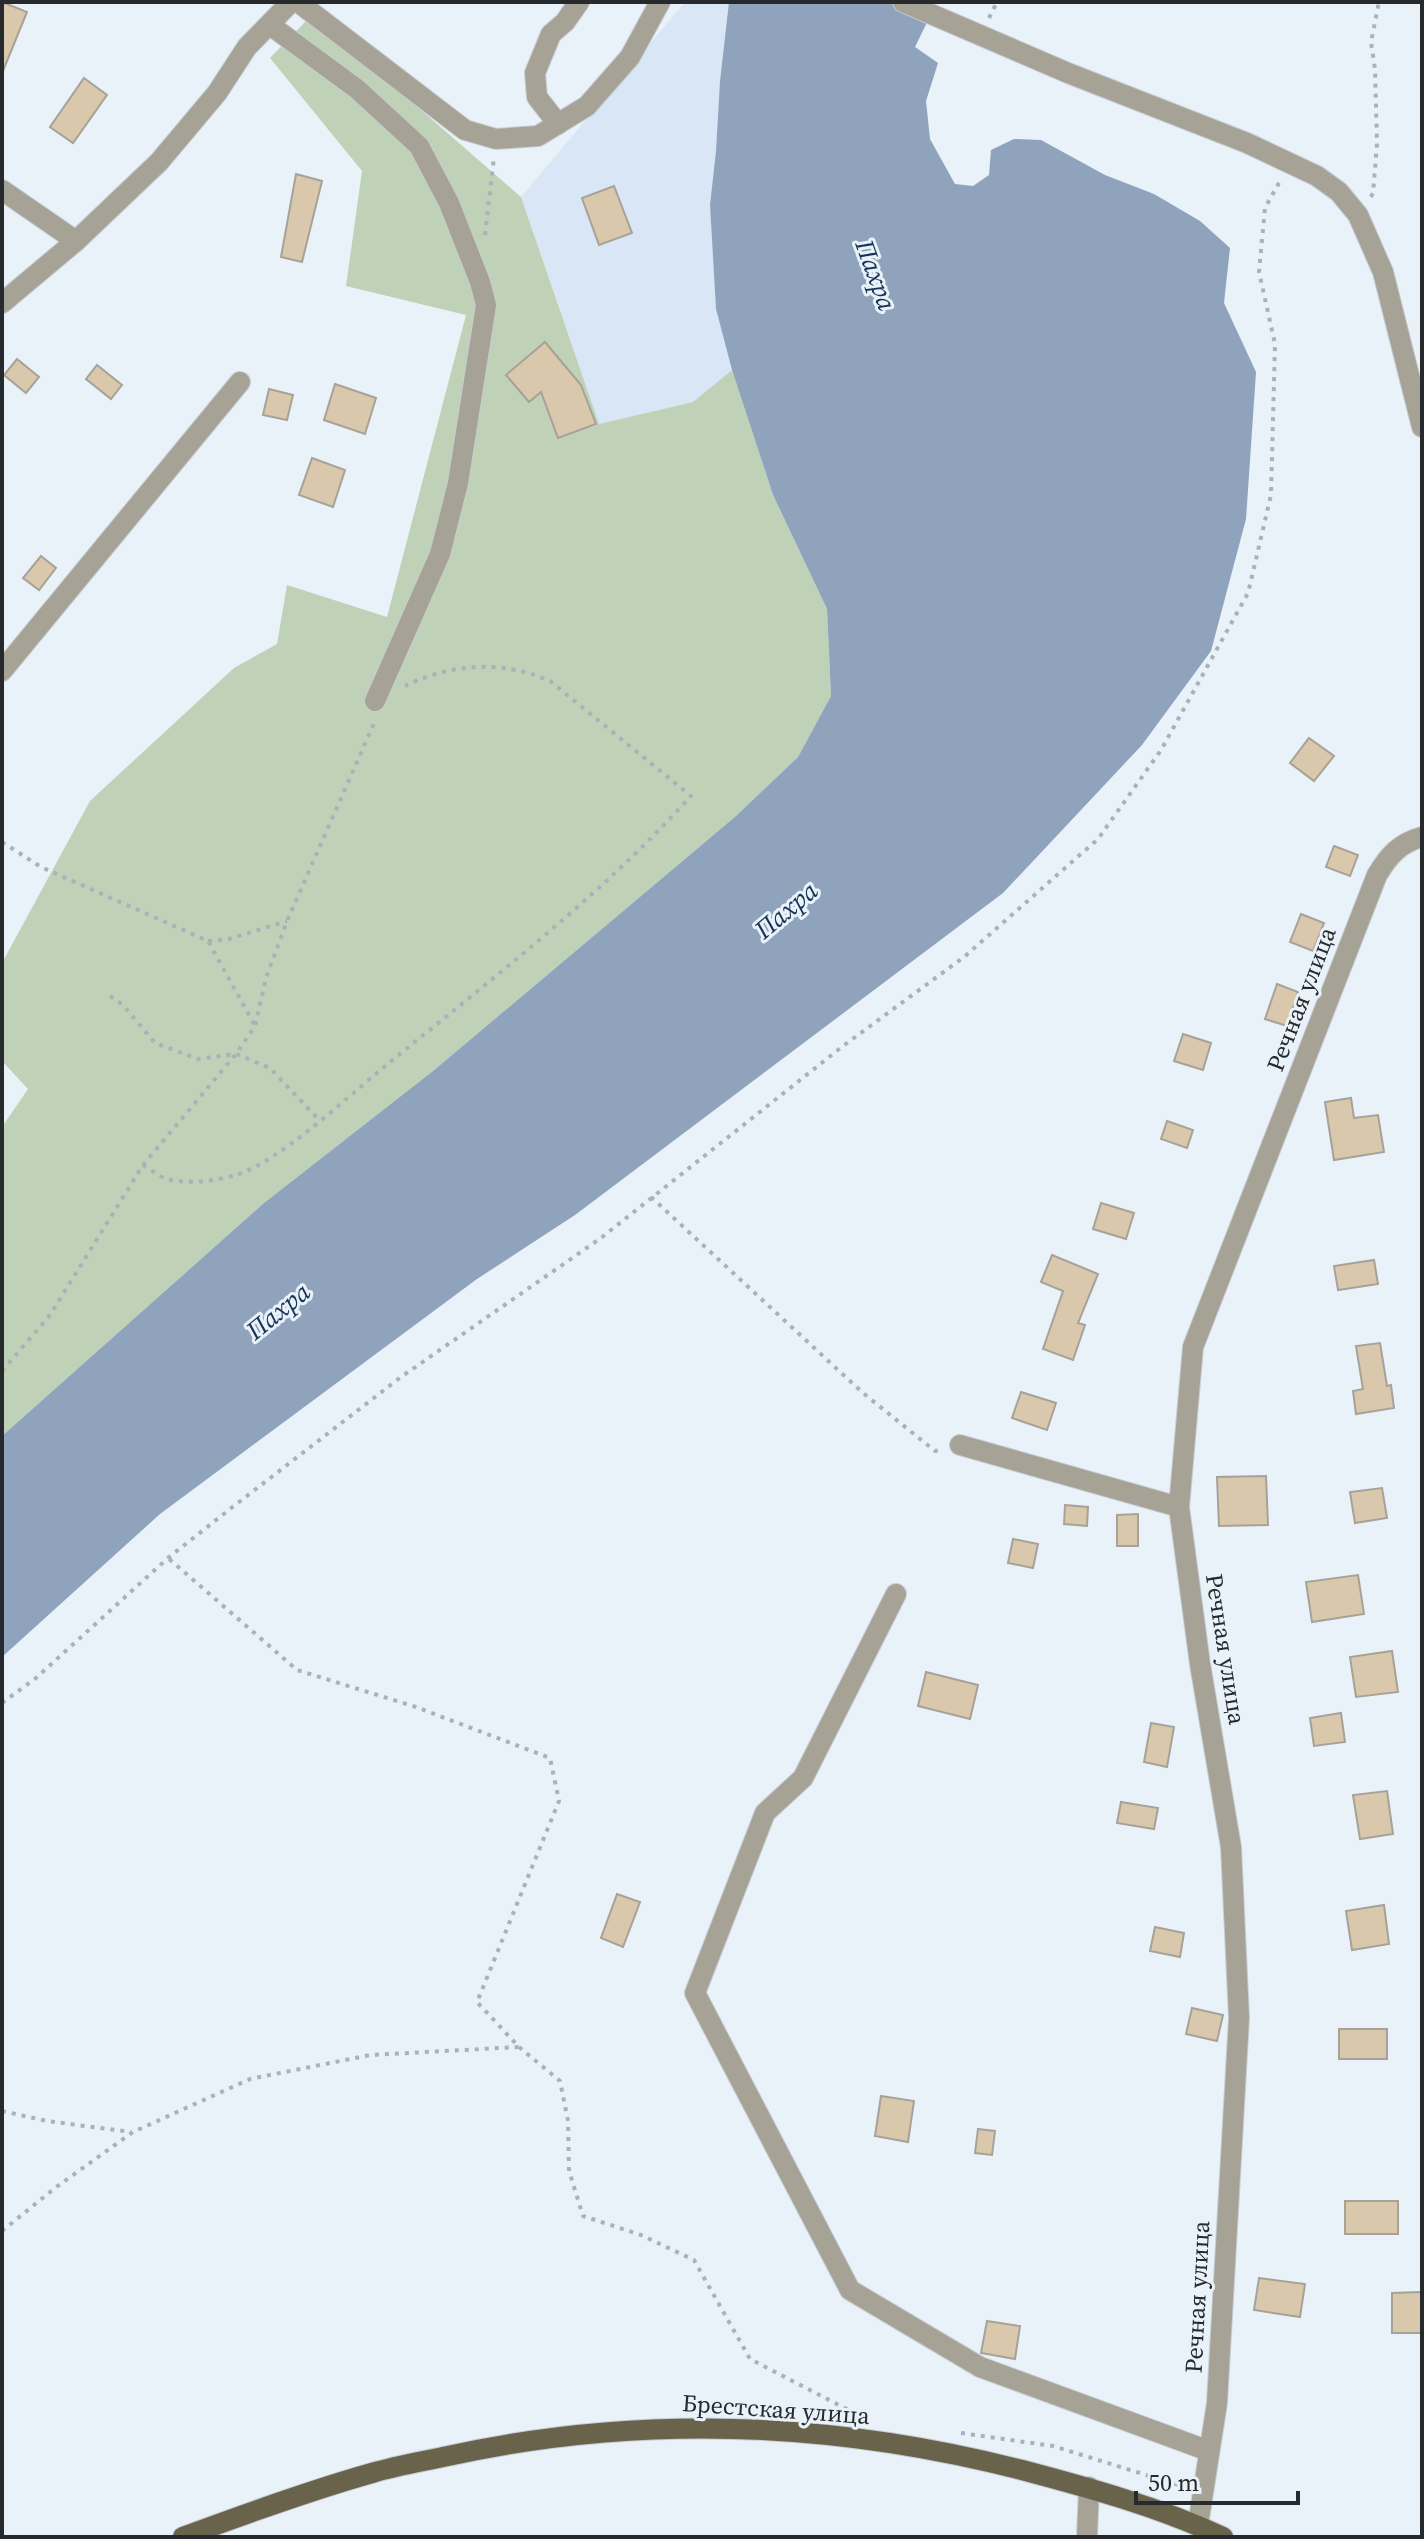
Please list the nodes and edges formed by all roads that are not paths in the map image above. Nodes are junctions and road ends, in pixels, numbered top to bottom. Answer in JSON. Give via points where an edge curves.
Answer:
{"nodes":[{"id":1,"x":291,"y":2,"type":"edge"},
{"id":2,"x":298,"y":2,"type":"edge"},
{"id":3,"x":579,"y":2,"type":"edge"},
{"id":4,"x":660,"y":2,"type":"edge"},
{"id":5,"x":903,"y":2,"type":"edge"},
{"id":6,"x":270,"y":25,"type":"junction"},
{"id":7,"x":558,"y":124,"type":"junction"},
{"id":8,"x":2,"y":190,"type":"edge"},
{"id":9,"x":76,"y":241,"type":"junction"},
{"id":10,"x":2,"y":303,"type":"edge"},
{"id":11,"x":1399,"y":332,"type":"junction"},
{"id":12,"x":1422,"y":364,"type":"edge"},
{"id":13,"x":240,"y":382,"type":"dead end"},
{"id":14,"x":1422,"y":427,"type":"edge"},
{"id":15,"x":2,"y":671,"type":"edge"},
{"id":16,"x":375,"y":701,"type":"road end"},
{"id":17,"x":1422,"y":837,"type":"edge"},
{"id":18,"x":960,"y":1445,"type":"road end"},
{"id":19,"x":1179,"y":1507,"type":"junction"},
{"id":20,"x":896,"y":1594,"type":"dead end"},
{"id":21,"x":1209,"y":2451,"type":"junction"},
{"id":22,"x":1089,"y":2487,"type":"junction"},
{"id":23,"x":1198,"y":2525,"type":"junction"},
{"id":24,"x":183,"y":2537,"type":"edge"},
{"id":25,"x":1087,"y":2537,"type":"edge"},
{"id":26,"x":1223,"y":2537,"type":"edge"}],
"edges":[{"from":1,"to":6,"type":"street"},
{"from":2,"to":7,"type":"street","via":[[465,130],[496,139],[538,136]]},
{"from":3,"to":7,"type":"street","via":[[551,34],[535,73],[537,97]]},
{"from":4,"to":7,"type":"street","via":[[630,57],[587,106]]},
{"from":5,"to":11,"type":"street","via":[[1317,176],[1358,215],[1383,272]]},
{"from":6,"to":9,"type":"street","via":[[247,47],[217,93],[159,162]]},
{"from":6,"to":16,"type":"street","via":[[357,89],[419,146],[449,203],[486,305],[458,483],[440,554]]},
{"from":8,"to":9,"type":"street"},
{"from":9,"to":10,"type":"street"},
{"from":11,"to":12,"type":"street","via":[[1410,355]]},
{"from":11,"to":14,"type":"street"},
{"from":13,"to":15,"type":"street"},
{"from":17,"to":19,"type":"street","name":"Речная улица","via":[[1389,854],[1377,875],[1193,1347]]},
{"from":18,"to":19,"type":"street"},
{"from":19,"to":21,"type":"street","name":"Речная улица","via":[[1231,1847],[1239,2018],[1217,2403]]},
{"from":20,"to":21,"type":"street","via":[[803,1778],[765,1813],[695,1993],[850,2290],[980,2367]]},
{"from":21,"to":23,"type":"street","name":"Речная улица"},
{"from":22,"to":23,"type":"main road","name":"Брестская улица"},
{"from":22,"to":24,"type":"main road","name":"Брестская улица","via":[[977,2458],[864,2439],[666,2427],[489,2447],[374,2472]]},
{"from":22,"to":25,"type":"street"},
{"from":23,"to":26,"type":"main road","name":"Брестская улица"}]}
